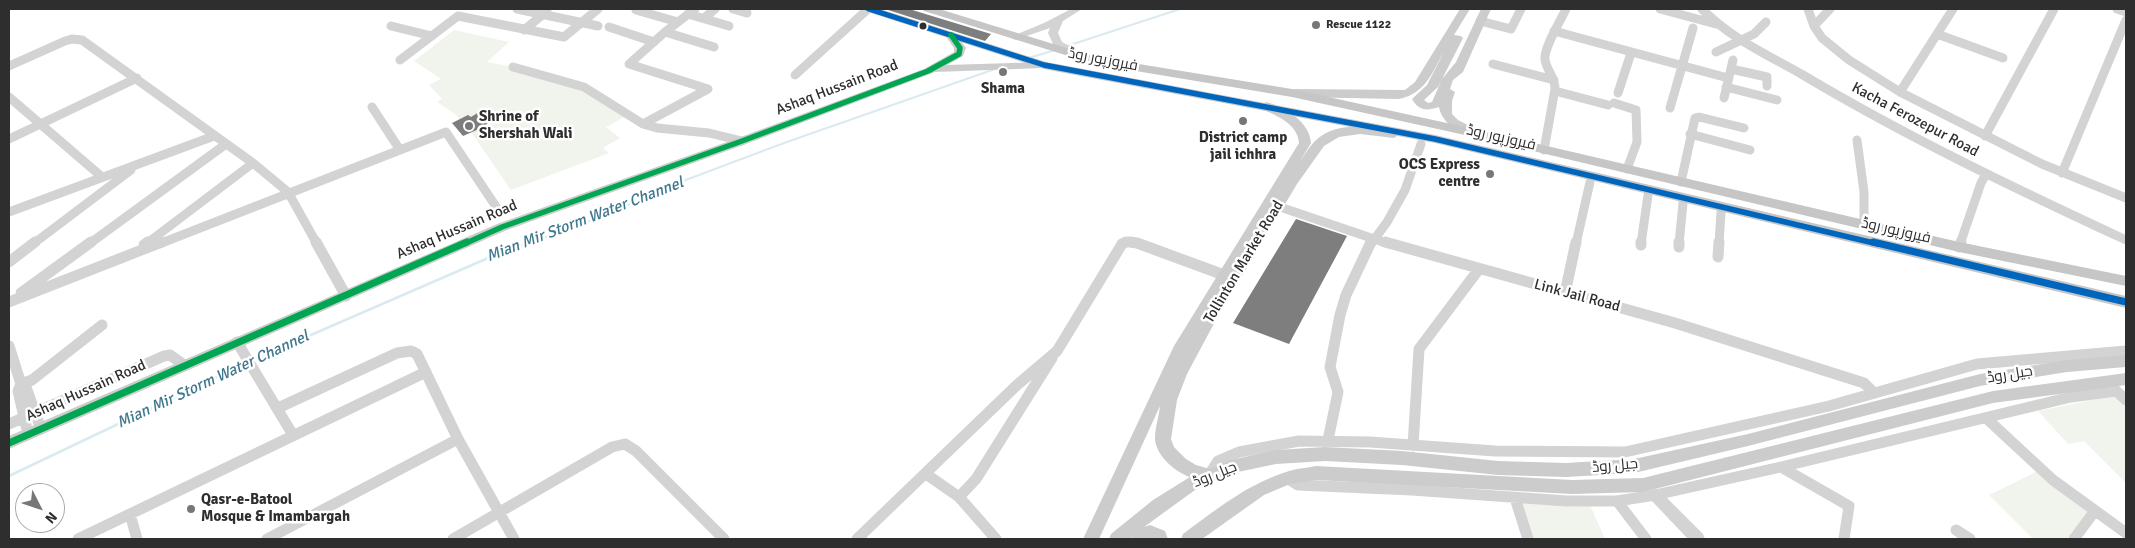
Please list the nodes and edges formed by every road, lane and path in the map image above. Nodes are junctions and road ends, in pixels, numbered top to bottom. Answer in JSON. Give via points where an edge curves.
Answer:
{"nodes":[{"id":1,"x":517,"y":9,"type":"edge"},
{"id":2,"x":598,"y":9,"type":"edge"},
{"id":3,"x":716,"y":9,"type":"edge"},
{"id":4,"x":733,"y":9,"type":"edge"},
{"id":5,"x":869,"y":9,"type":"edge"},
{"id":6,"x":928,"y":9,"type":"edge"},
{"id":7,"x":1077,"y":9,"type":"edge"},
{"id":8,"x":1467,"y":9,"type":"edge"},
{"id":9,"x":1486,"y":9,"type":"edge"},
{"id":10,"x":1521,"y":9,"type":"edge"},
{"id":11,"x":1566,"y":9,"type":"edge"},
{"id":12,"x":1660,"y":9,"type":"edge"},
{"id":13,"x":1808,"y":9,"type":"edge"},
{"id":14,"x":1830,"y":9,"type":"edge"},
{"id":15,"x":1953,"y":9,"type":"edge"},
{"id":16,"x":2054,"y":9,"type":"edge"},
{"id":17,"x":636,"y":10,"type":"edge"},
{"id":18,"x":547,"y":11,"type":"edge"},
{"id":19,"x":692,"y":11,"type":"edge"},
{"id":20,"x":1708,"y":11,"type":"edge"},
{"id":21,"x":946,"y":12,"type":"edge"},
{"id":22,"x":2123,"y":12,"type":"edge"},
{"id":23,"x":747,"y":14,"type":"dead end"},
{"id":24,"x":704,"y":18,"type":"junction"},
{"id":25,"x":1480,"y":20,"type":"junction"},
{"id":26,"x":1058,"y":21,"type":"junction"},
{"id":27,"x":582,"y":22,"type":"junction"},
{"id":28,"x":678,"y":22,"type":"junction"},
{"id":29,"x":1766,"y":22,"type":"dead end"},
{"id":30,"x":1719,"y":25,"type":"junction"},
{"id":31,"x":391,"y":26,"type":"dead end"},
{"id":32,"x":598,"y":26,"type":"dead end"},
{"id":33,"x":729,"y":26,"type":"dead end"},
{"id":34,"x":1814,"y":26,"type":"junction"},
{"id":35,"x":608,"y":27,"type":"dead end"},
{"id":36,"x":1693,"y":28,"type":"dead end"},
{"id":37,"x":524,"y":30,"type":"junction"},
{"id":38,"x":665,"y":32,"type":"junction"},
{"id":39,"x":1554,"y":32,"type":"junction"},
{"id":40,"x":1937,"y":34,"type":"junction"},
{"id":41,"x":951,"y":35,"type":"junction"},
{"id":42,"x":432,"y":36,"type":"junction"},
{"id":43,"x":1015,"y":37,"type":"junction"},
{"id":44,"x":1742,"y":40,"type":"junction"},
{"id":45,"x":654,"y":42,"type":"junction"},
{"id":46,"x":714,"y":47,"type":"dead end"},
{"id":47,"x":1064,"y":50,"type":"junction"},
{"id":48,"x":1716,"y":52,"type":"dead end"},
{"id":49,"x":1631,"y":53,"type":"junction"},
{"id":50,"x":2003,"y":58,"type":"dead end"},
{"id":51,"x":400,"y":60,"type":"dead end"},
{"id":52,"x":1094,"y":60,"type":"junction"},
{"id":53,"x":1032,"y":63,"type":"junction"},
{"id":54,"x":1460,"y":64,"type":"junction"},
{"id":55,"x":1494,"y":64,"type":"dead end"},
{"id":56,"x":1682,"y":65,"type":"junction"},
{"id":57,"x":9,"y":66,"type":"edge"},
{"id":58,"x":992,"y":66,"type":"joint"},
{"id":59,"x":513,"y":67,"type":"dead end"},
{"id":60,"x":1060,"y":69,"type":"junction"},
{"id":61,"x":928,"y":71,"type":"junction"},
{"id":62,"x":795,"y":75,"type":"dead end"},
{"id":63,"x":137,"y":78,"type":"junction"},
{"id":64,"x":1554,"y":80,"type":"junction"},
{"id":65,"x":1727,"y":82,"type":"junction"},
{"id":66,"x":1767,"y":86,"type":"dead end"},
{"id":67,"x":1555,"y":91,"type":"junction"},
{"id":68,"x":1900,"y":92,"type":"junction"},
{"id":69,"x":1618,"y":93,"type":"dead end"},
{"id":70,"x":1297,"y":94,"type":"junction"},
{"id":71,"x":9,"y":97,"type":"edge"},
{"id":72,"x":1724,"y":98,"type":"dead end"},
{"id":73,"x":1777,"y":100,"type":"dead end"},
{"id":74,"x":372,"y":106,"type":"dead end"},
{"id":75,"x":1266,"y":106,"type":"junction"},
{"id":76,"x":1670,"y":108,"type":"dead end"},
{"id":77,"x":1298,"y":112,"type":"junction"},
{"id":78,"x":1398,"y":116,"type":"junction"},
{"id":79,"x":40,"y":124,"type":"junction"},
{"id":80,"x":643,"y":124,"type":"junction"},
{"id":81,"x":1375,"y":126,"type":"junction"},
{"id":82,"x":1744,"y":128,"type":"dead end"},
{"id":83,"x":1474,"y":133,"type":"junction"},
{"id":84,"x":1690,"y":134,"type":"junction"},
{"id":85,"x":214,"y":136,"type":"junction"},
{"id":86,"x":1985,"y":136,"type":"junction"},
{"id":87,"x":9,"y":139,"type":"edge"},
{"id":88,"x":1858,"y":140,"type":"dead end"},
{"id":89,"x":742,"y":141,"type":"junction"},
{"id":90,"x":1428,"y":141,"type":"junction"},
{"id":91,"x":226,"y":144,"type":"junction"},
{"id":92,"x":400,"y":150,"type":"junction"},
{"id":93,"x":1544,"y":150,"type":"junction"},
{"id":94,"x":1750,"y":150,"type":"dead end"},
{"id":95,"x":140,"y":163,"type":"junction"},
{"id":96,"x":253,"y":163,"type":"junction"},
{"id":97,"x":1627,"y":169,"type":"junction"},
{"id":98,"x":2062,"y":173,"type":"junction"},
{"id":99,"x":1986,"y":174,"type":"junction"},
{"id":100,"x":102,"y":177,"type":"junction"},
{"id":101,"x":1287,"y":180,"type":"junction"},
{"id":102,"x":1590,"y":182,"type":"dead end"},
{"id":103,"x":1681,"y":182,"type":"junction"},
{"id":104,"x":288,"y":192,"type":"junction"},
{"id":105,"x":1648,"y":195,"type":"dead end"},
{"id":106,"x":2126,"y":198,"type":"edge"},
{"id":107,"x":1683,"y":203,"type":"dead end"},
{"id":108,"x":1277,"y":206,"type":"junction"},
{"id":109,"x":499,"y":211,"type":"dead end"},
{"id":110,"x":9,"y":212,"type":"edge"},
{"id":111,"x":1721,"y":212,"type":"dead end"},
{"id":112,"x":1864,"y":225,"type":"junction"},
{"id":113,"x":1373,"y":239,"type":"junction"},
{"id":114,"x":2126,"y":240,"type":"edge"},
{"id":115,"x":1641,"y":244,"type":"dead end"},
{"id":116,"x":1679,"y":247,"type":"dead end"},
{"id":117,"x":1959,"y":247,"type":"junction"},
{"id":118,"x":134,"y":253,"type":"junction"},
{"id":119,"x":1718,"y":257,"type":"dead end"},
{"id":120,"x":9,"y":262,"type":"edge"},
{"id":121,"x":1479,"y":270,"type":"junction"},
{"id":122,"x":1224,"y":275,"type":"junction"},
{"id":123,"x":2126,"y":283,"type":"edge"},
{"id":124,"x":1565,"y":293,"type":"junction"},
{"id":125,"x":346,"y":296,"type":"junction"},
{"id":126,"x":9,"y":302,"type":"edge"},
{"id":127,"x":2126,"y":302,"type":"edge"},
{"id":128,"x":102,"y":325,"type":"dead end"},
{"id":129,"x":237,"y":342,"type":"junction"},
{"id":130,"x":9,"y":346,"type":"edge"},
{"id":131,"x":1056,"y":351,"type":"junction"},
{"id":132,"x":2126,"y":351,"type":"edge"},
{"id":133,"x":2126,"y":361,"type":"edge"},
{"id":134,"x":184,"y":365,"type":"junction"},
{"id":135,"x":426,"y":372,"type":"junction"},
{"id":136,"x":21,"y":384,"type":"junction"},
{"id":137,"x":2116,"y":384,"type":"edge"},
{"id":138,"x":1873,"y":392,"type":"junction"},
{"id":139,"x":2126,"y":400,"type":"edge"},
{"id":140,"x":278,"y":408,"type":"junction"},
{"id":141,"x":35,"y":412,"type":"junction"},
{"id":142,"x":24,"y":417,"type":"junction"},
{"id":143,"x":1986,"y":418,"type":"junction"},
{"id":144,"x":9,"y":424,"type":"edge"},
{"id":145,"x":41,"y":429,"type":"junction"},
{"id":146,"x":28,"y":434,"type":"junction"},
{"id":147,"x":293,"y":435,"type":"junction"},
{"id":148,"x":458,"y":439,"type":"junction"},
{"id":149,"x":1328,"y":440,"type":"junction"},
{"id":150,"x":9,"y":443,"type":"edge"},
{"id":151,"x":1413,"y":446,"type":"junction"},
{"id":152,"x":1781,"y":467,"type":"junction"},
{"id":153,"x":926,"y":474,"type":"junction"},
{"id":154,"x":1210,"y":475,"type":"junction"},
{"id":155,"x":1287,"y":478,"type":"junction"},
{"id":156,"x":1655,"y":495,"type":"junction"},
{"id":157,"x":959,"y":498,"type":"junction"},
{"id":158,"x":1515,"y":498,"type":"junction"},
{"id":159,"x":1617,"y":501,"type":"junction"},
{"id":160,"x":2094,"y":512,"type":"junction"},
{"id":161,"x":130,"y":514,"type":"junction"},
{"id":162,"x":500,"y":514,"type":"junction"},
{"id":163,"x":1956,"y":530,"type":"dead end"},
{"id":164,"x":2126,"y":533,"type":"edge"},
{"id":165,"x":78,"y":539,"type":"edge"},
{"id":166,"x":137,"y":539,"type":"edge"},
{"id":167,"x":267,"y":539,"type":"edge"},
{"id":168,"x":453,"y":539,"type":"edge"},
{"id":169,"x":514,"y":539,"type":"edge"},
{"id":170,"x":724,"y":539,"type":"edge"},
{"id":171,"x":857,"y":539,"type":"edge"},
{"id":172,"x":996,"y":539,"type":"edge"},
{"id":173,"x":1091,"y":539,"type":"edge"},
{"id":174,"x":1117,"y":539,"type":"edge"},
{"id":175,"x":1139,"y":539,"type":"edge"},
{"id":176,"x":1160,"y":539,"type":"edge"},
{"id":177,"x":1189,"y":539,"type":"edge"},
{"id":178,"x":1528,"y":539,"type":"edge"},
{"id":179,"x":1646,"y":539,"type":"edge"},
{"id":180,"x":1698,"y":539,"type":"edge"},
{"id":181,"x":1844,"y":539,"type":"edge"},
{"id":182,"x":1970,"y":539,"type":"edge"},
{"id":183,"x":2074,"y":539,"type":"edge"}],
"edges":[{"from":1,"to":18,"type":"street"},
{"from":2,"to":27,"type":"street"},
{"from":3,"to":24,"type":"street"},
{"from":4,"to":23,"type":"street"},
{"from":5,"to":41,"type":"main road","name":"فیروزپور روڈ"},
{"from":5,"to":62,"type":"street"},
{"from":6,"to":21,"type":"main road","name":"فیروزپور روڈ"},
{"from":7,"to":26,"type":"street"},
{"from":8,"to":54,"type":"main road","via":[[1464,23],[1434,83],[1418,99],[1420,104],[1431,107],[1437,104],[1448,79]]},
{"from":8,"to":70,"type":"main road","via":[[1419,84],[1409,93],[1393,96]]},
{"from":9,"to":25,"type":"main road"},
{"from":10,"to":25,"type":"street","via":[[1511,29]]},
{"from":11,"to":39,"type":"street"},
{"from":12,"to":30,"type":"street"},
{"from":13,"to":34,"type":"street"},
{"from":14,"to":34,"type":"street"},
{"from":15,"to":40,"type":"street"},
{"from":16,"to":86,"type":"street"},
{"from":17,"to":28,"type":"street"},
{"from":18,"to":27,"type":"street"},
{"from":18,"to":37,"type":"street"},
{"from":19,"to":24,"type":"street"},
{"from":19,"to":28,"type":"street"},
{"from":20,"to":30,"type":"street","name":"Kacha Ferozepur Road"},
{"from":21,"to":43,"type":"main road","name":"فیروزپور روڈ"},
{"from":22,"to":98,"type":"street"},
{"from":24,"to":33,"type":"street"},
{"from":25,"to":54,"type":"main road"},
{"from":26,"to":43,"type":"street"},
{"from":26,"to":47,"type":"street","via":[[1053,33]]},
{"from":27,"to":32,"type":"street"},
{"from":27,"to":37,"type":"street","via":[[564,37]]},
{"from":28,"to":38,"type":"street"},
{"from":29,"to":44,"type":"street"},
{"from":30,"to":44,"type":"street","name":"Kacha Ferozepur Road"},
{"from":31,"to":42,"type":"street"},
{"from":34,"to":68,"type":"street","via":[[1822,38],[1849,60]]},
{"from":35,"to":45,"type":"street"},
{"from":36,"to":56,"type":"street"},
{"from":37,"to":42,"type":"street","via":[[458,16]]},
{"from":38,"to":45,"type":"street"},
{"from":38,"to":46,"type":"street"},
{"from":39,"to":49,"type":"street"},
{"from":39,"to":64,"type":"street","via":[[1544,60]]},
{"from":40,"to":50,"type":"street"},
{"from":40,"to":68,"type":"street"},
{"from":41,"to":53,"type":"main road","name":"فیروزپور روڈ"},
{"from":41,"to":61,"type":"main road","name":"Ashaq Hussain Road","via":[[960,48],[959,54]]},
{"from":42,"to":51,"type":"street"},
{"from":43,"to":47,"type":"main road","name":"فیروزپور روڈ"},
{"from":44,"to":48,"type":"street"},
{"from":44,"to":99,"type":"street","name":"Kacha Ferozepur Road","via":[[1857,108]]},
{"from":45,"to":80,"type":"street","via":[[629,64],[708,89]]},
{"from":47,"to":52,"type":"main road","name":"فیروزپور روڈ"},
{"from":49,"to":56,"type":"street"},
{"from":49,"to":69,"type":"street"},
{"from":52,"to":60,"type":"main road","via":[[1062,56],[1023,45],[1014,47],[1016,52]]},
{"from":52,"to":70,"type":"main road","name":"فیروزپور روڈ"},
{"from":53,"to":58,"type":"main road","name":"Ashaq Hussain Road"},
{"from":53,"to":60,"type":"main road","name":"فیروزپور روڈ"},
{"from":54,"to":83,"type":"main road","via":[[1446,97],[1445,111],[1449,120]]},
{"from":55,"to":64,"type":"street"},
{"from":56,"to":65,"type":"street"},
{"from":56,"to":76,"type":"street"},
{"from":57,"to":63,"type":"street","via":[[78,38]]},
{"from":58,"to":61,"type":"main road","name":"Ashaq Hussain Road"},
{"from":59,"to":80,"type":"street","via":[[584,87]]},
{"from":60,"to":75,"type":"main road","name":"فیروزپور روڈ"},
{"from":61,"to":89,"type":"main road","name":"Ashaq Hussain Road"},
{"from":63,"to":79,"type":"street"},
{"from":63,"to":85,"type":"street"},
{"from":64,"to":67,"type":"street"},
{"from":65,"to":66,"type":"street","via":[[1732,64],[1767,77]]},
{"from":65,"to":72,"type":"street"},
{"from":65,"to":73,"type":"street"},
{"from":67,"to":93,"type":"street"},
{"from":67,"to":97,"type":"street","via":[[1636,110],[1637,142]]},
{"from":68,"to":86,"type":"street"},
{"from":70,"to":77,"type":"main road","via":[[1305,104]]},
{"from":70,"to":78,"type":"main road","name":"فیروزپور روڈ"},
{"from":71,"to":79,"type":"street"},
{"from":74,"to":92,"type":"street"},
{"from":75,"to":77,"type":"main road","name":"فیروزپور روڈ"},
{"from":75,"to":101,"type":"main road","name":"Tollinton Market Road","via":[[1292,121],[1305,138]]},
{"from":77,"to":81,"type":"main road","name":"فیروزپور روڈ"},
{"from":78,"to":81,"type":"main road","via":[[1344,111],[1348,118]]},
{"from":78,"to":83,"type":"main road","name":"فیروزپور روڈ"},
{"from":79,"to":87,"type":"street"},
{"from":79,"to":100,"type":"street"},
{"from":80,"to":89,"type":"street"},
{"from":81,"to":90,"type":"main road","name":"فیروزپور روڈ"},
{"from":82,"to":84,"type":"street","via":[[1696,117]]},
{"from":83,"to":93,"type":"main road","name":"فیروزپور روڈ"},
{"from":84,"to":94,"type":"street"},
{"from":84,"to":103,"type":"street"},
{"from":85,"to":91,"type":"street"},
{"from":85,"to":95,"type":"street"},
{"from":86,"to":98,"type":"street"},
{"from":88,"to":112,"type":"street"},
{"from":89,"to":125,"type":"main road","name":"Ashaq Hussain Road","via":[[502,227]]},
{"from":90,"to":101,"type":"main road","name":"Tollinton Market Road","via":[[1360,130],[1335,134],[1320,144]]},
{"from":90,"to":113,"type":"street","via":[[1405,190]]},
{"from":90,"to":127,"type":"main road","name":"فیروزپور روڈ"},
{"from":91,"to":96,"type":"street"},
{"from":91,"to":126,"type":"street"},
{"from":92,"to":104,"type":"street"},
{"from":92,"to":109,"type":"street","via":[[447,133]]},
{"from":93,"to":97,"type":"main road","name":"فیروزپور روڈ"},
{"from":95,"to":100,"type":"street"},
{"from":95,"to":120,"type":"street"},
{"from":96,"to":104,"type":"street"},
{"from":96,"to":118,"type":"street"},
{"from":97,"to":103,"type":"main road","name":"فیروزپور روڈ"},
{"from":98,"to":106,"type":"street"},
{"from":99,"to":114,"type":"street","name":"Kacha Ferozepur Road"},
{"from":99,"to":117,"type":"street"},
{"from":100,"to":110,"type":"street"},
{"from":101,"to":108,"type":"main road","name":"Tollinton Market Road"},
{"from":101,"to":122,"type":"main road","name":"Tollinton Market Road"},
{"from":102,"to":124,"type":"street"},
{"from":103,"to":112,"type":"main road","name":"فیروزپور روڈ"},
{"from":104,"to":118,"type":"street"},
{"from":104,"to":125,"type":"street"},
{"from":105,"to":115,"type":"street"},
{"from":107,"to":116,"type":"street"},
{"from":108,"to":113,"type":"street","name":"Link Jail Road"},
{"from":108,"to":154,"type":"main road","name":"Tollinton Market Road","via":[[1212,314],[1169,400],[1163,439],[1167,450],[1192,471]]},
{"from":111,"to":119,"type":"street"},
{"from":112,"to":117,"type":"main road","name":"فیروزپور روڈ"},
{"from":113,"to":121,"type":"street","name":"Link Jail Road"},
{"from":113,"to":149,"type":"street","via":[[1340,315],[1330,367],[1338,392]]},
{"from":117,"to":123,"type":"main road","name":"فیروزپور روڈ"},
{"from":118,"to":126,"type":"street"},
{"from":121,"to":124,"type":"street","name":"Link Jail Road"},
{"from":121,"to":151,"type":"street","via":[[1420,349]]},
{"from":122,"to":131,"type":"street","via":[[1137,243],[1122,244]]},
{"from":122,"to":173,"type":"main road","name":"Tollinton Market Road","via":[[1179,350]]},
{"from":124,"to":138,"type":"street","name":"Link Jail Road","via":[[1675,323],[1864,383]]},
{"from":125,"to":129,"type":"main road","name":"Ashaq Hussain Road"},
{"from":128,"to":136,"type":"street","via":[[32,380]]},
{"from":129,"to":134,"type":"main road","name":"Ashaq Hussain Road"},
{"from":129,"to":140,"type":"street"},
{"from":130,"to":136,"type":"street"},
{"from":131,"to":153,"type":"street"},
{"from":131,"to":157,"type":"street","via":[[976,479]]},
{"from":132,"to":138,"type":"street","via":[[1977,364]]},
{"from":133,"to":154,"type":"main road","name":"جیل روڈ","via":[[2067,366],[1980,380],[1634,466],[1566,470],[1498,468],[1402,458],[1302,454],[1254,461]]},
{"from":134,"to":141,"type":"street","via":[[170,355],[164,356]]},
{"from":134,"to":145,"type":"main road","name":"Ashaq Hussain Road"},
{"from":135,"to":140,"type":"street","via":[[416,354],[403,351]]},
{"from":135,"to":147,"type":"street"},
{"from":135,"to":148,"type":"street"},
{"from":136,"to":141,"type":"street","via":[[26,387]]},
{"from":136,"to":142,"type":"street","via":[[18,391]]},
{"from":137,"to":139,"type":"street"},
{"from":137,"to":143,"type":"street"},
{"from":137,"to":155,"type":"main road","name":"جیل روڈ","via":[[1993,397],[1643,485],[1572,487],[1316,473]]},
{"from":138,"to":151,"type":"street","via":[[1829,406],[1625,452],[1495,451]]},
{"from":140,"to":147,"type":"street"},
{"from":141,"to":142,"type":"street"},
{"from":141,"to":145,"type":"street"},
{"from":142,"to":144,"type":"street"},
{"from":142,"to":146,"type":"street"},
{"from":143,"to":152,"type":"street"},
{"from":143,"to":160,"type":"street","via":[[2040,470]]},
{"from":145,"to":146,"type":"main road","name":"Ashaq Hussain Road"},
{"from":146,"to":150,"type":"main road","name":"Ashaq Hussain Road"},
{"from":147,"to":161,"type":"street"},
{"from":148,"to":162,"type":"street"},
{"from":148,"to":167,"type":"street"},
{"from":149,"to":151,"type":"street"},
{"from":149,"to":154,"type":"street","via":[[1267,445],[1238,452],[1218,461]]},
{"from":152,"to":156,"type":"street"},
{"from":152,"to":181,"type":"street","via":[[1849,506]]},
{"from":153,"to":157,"type":"street"},
{"from":153,"to":171,"type":"street"},
{"from":154,"to":174,"type":"main road","name":"جیل روڈ","via":[[1159,505]]},
{"from":155,"to":158,"type":"street","via":[[1298,485]]},
{"from":155,"to":177,"type":"main road","name":"جیل روڈ","via":[[1261,488]]},
{"from":156,"to":159,"type":"street"},
{"from":156,"to":180,"type":"street"},
{"from":157,"to":172,"type":"street"},
{"from":158,"to":159,"type":"street"},
{"from":158,"to":178,"type":"street"},
{"from":159,"to":179,"type":"street"},
{"from":160,"to":164,"type":"street"},
{"from":160,"to":183,"type":"street"},
{"from":161,"to":165,"type":"street"},
{"from":161,"to":166,"type":"street"},
{"from":162,"to":168,"type":"street"},
{"from":162,"to":169,"type":"street"},
{"from":162,"to":170,"type":"street","via":[[612,447],[624,444],[636,451]]},
{"from":163,"to":182,"type":"street"},
{"from":175,"to":176,"type":"main road","via":[[1150,532]]}]}
